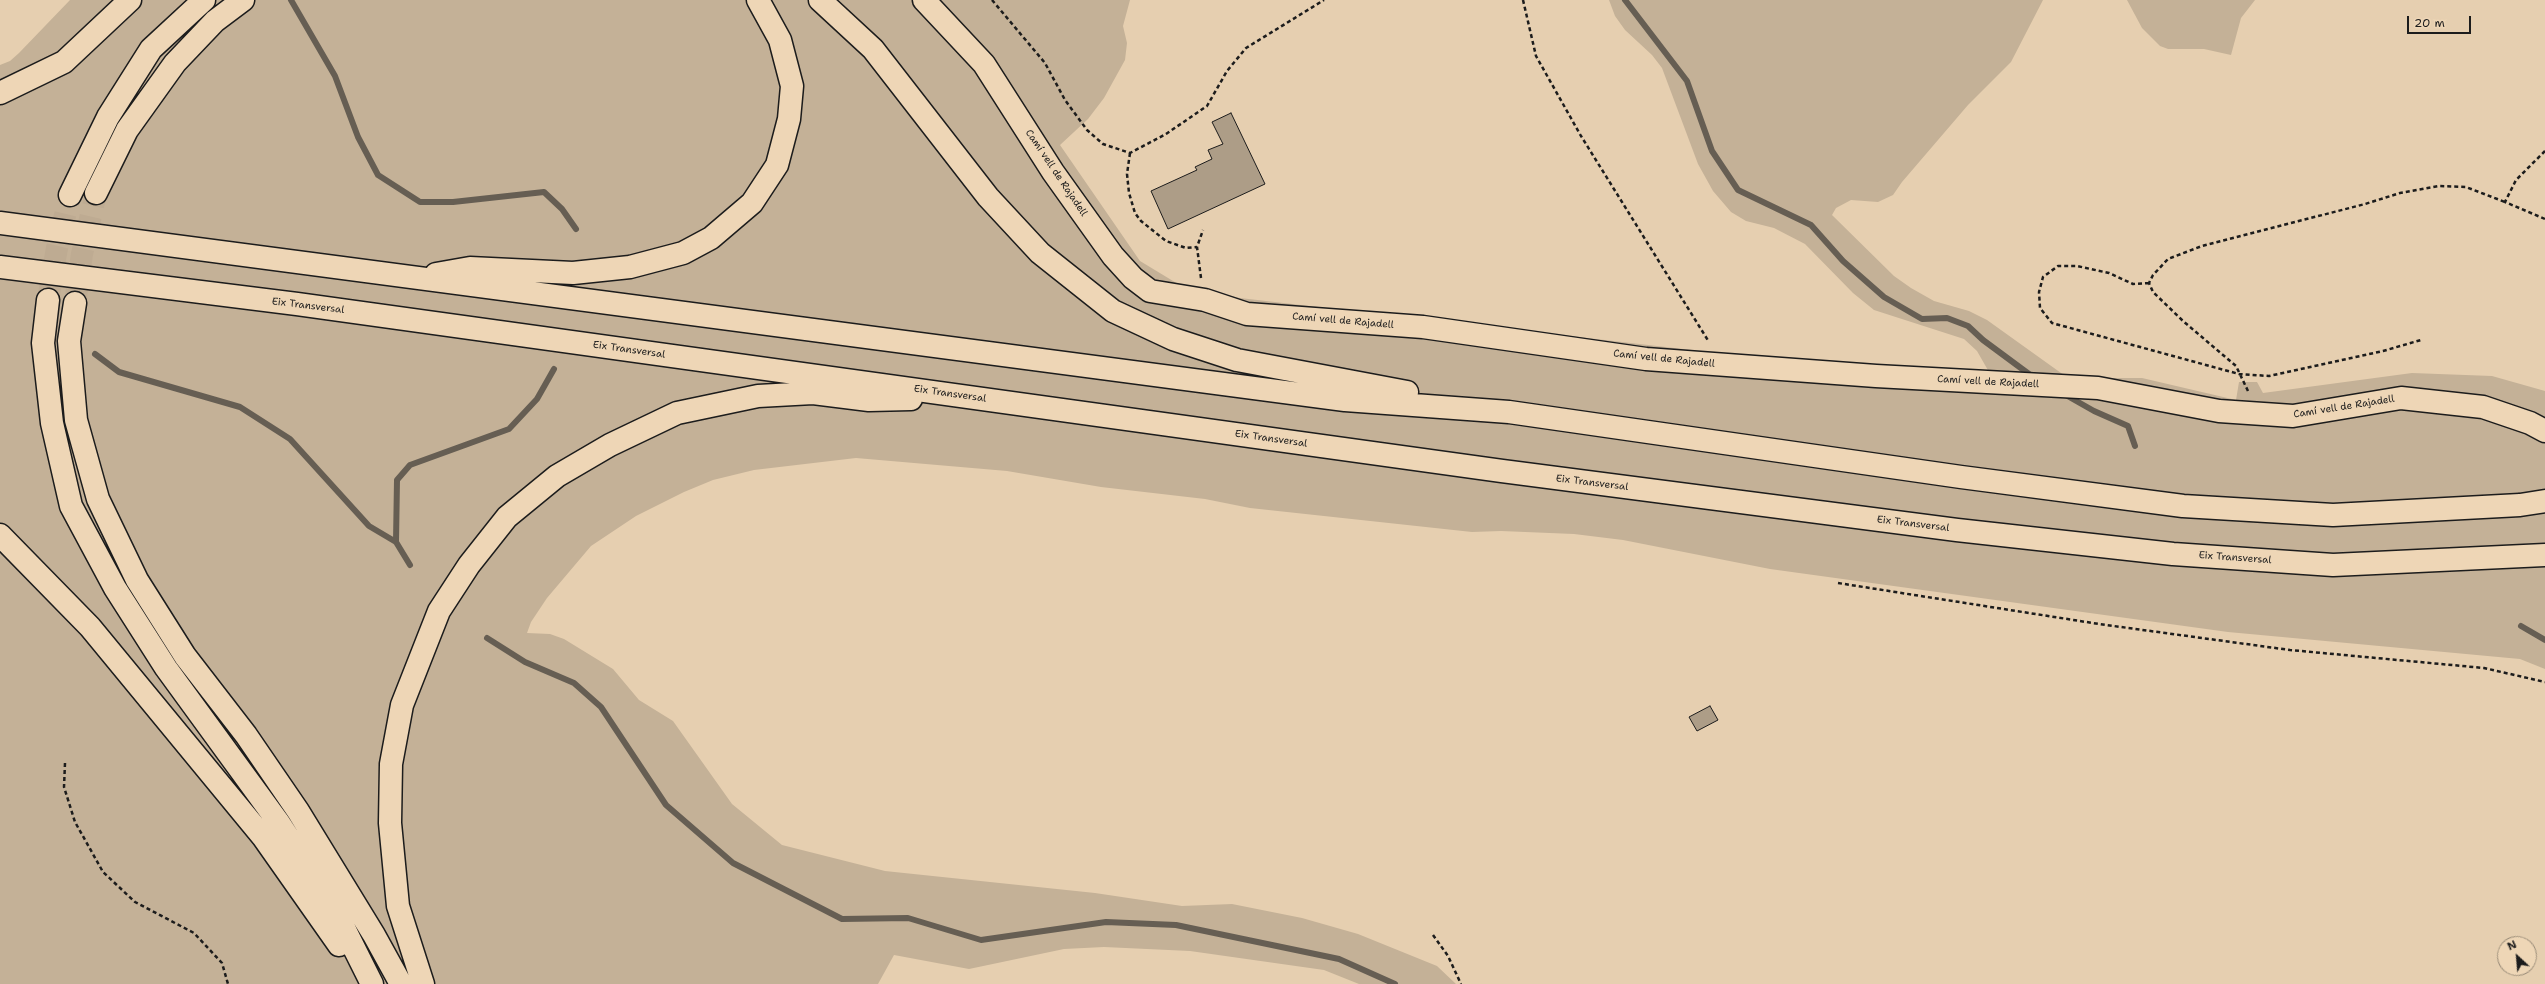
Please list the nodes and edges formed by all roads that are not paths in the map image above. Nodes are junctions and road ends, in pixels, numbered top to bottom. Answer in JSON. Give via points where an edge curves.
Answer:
{"nodes":[{"id":1,"x":130,"y":0,"type":"edge"},
{"id":2,"x":204,"y":0,"type":"edge"},
{"id":3,"x":243,"y":0,"type":"edge"},
{"id":4,"x":758,"y":0,"type":"edge"},
{"id":5,"x":820,"y":0,"type":"edge"},
{"id":6,"x":924,"y":0,"type":"edge"},
{"id":7,"x":0,"y":93,"type":"edge"},
{"id":8,"x":96,"y":193,"type":"tunnel mouth"},
{"id":9,"x":70,"y":195,"type":"tunnel mouth"},
{"id":10,"x":0,"y":223,"type":"edge"},
{"id":11,"x":0,"y":267,"type":"edge"},
{"id":12,"x":418,"y":278,"type":"junction"},
{"id":13,"x":48,"y":300,"type":"tunnel mouth"},
{"id":14,"x":75,"y":303,"type":"tunnel mouth"},
{"id":15,"x":978,"y":398,"type":"junction"},
{"id":16,"x":1509,"y":412,"type":"junction"},
{"id":17,"x":2545,"y":431,"type":"edge"},
{"id":18,"x":2545,"y":501,"type":"edge"},
{"id":19,"x":0,"y":535,"type":"edge"},
{"id":20,"x":2545,"y":555,"type":"edge"},
{"id":21,"x":366,"y":984,"type":"edge"},
{"id":22,"x":372,"y":984,"type":"edge"},
{"id":23,"x":401,"y":984,"type":"edge"},
{"id":24,"x":423,"y":984,"type":"edge"}],
"edges":[{"from":1,"to":7,"type":"main road","via":[[64,62]]},
{"from":2,"to":9,"type":"main road","via":[[151,49],[108,118]]},
{"from":3,"to":8,"type":"main road","via":[[215,21],[175,63],[127,130]]},
{"from":4,"to":12,"type":"main road","via":[[780,40],[792,86],[789,119],[777,165],[752,203],[711,238],[683,253],[630,266],[573,273],[470,268]]},
{"from":5,"to":16,"type":"main road","via":[[873,49],[988,197],[1040,253],[1113,311],[1173,339],[1237,360]]},
{"from":6,"to":17,"type":"main road","name":"Camí vell de Rajadell","via":[[984,64],[1053,172],[1113,256],[1133,278],[1150,291],[1205,300],[1247,314],[1423,327],[1646,359],[2098,388],[2220,411],[2293,416],[2401,398],[2483,407],[2530,423]]},
{"from":10,"to":12,"type":"main road"},
{"from":11,"to":15,"type":"main road","name":"Eix Transversal","via":[[297,304]]},
{"from":12,"to":16,"type":"main road","via":[[1345,400]]},
{"from":13,"to":22,"type":"main road","via":[[43,343],[52,422],[71,506],[115,588],[166,668],[279,823],[333,906]]},
{"from":14,"to":23,"type":"main road","via":[[69,341],[76,420],[98,499],[137,580],[185,656],[246,735],[298,811]]},
{"from":15,"to":20,"type":"main road","name":"Eix Transversal","via":[[1502,471],[1957,530],[2173,554],[2333,565]]},
{"from":15,"to":24,"type":"main road","via":[[869,400],[813,393],[758,396],[677,413],[610,445],[557,476],[507,517],[469,565],[440,611],[402,705],[396,735],[391,764],[390,823],[398,906]]},
{"from":16,"to":18,"type":"main road","via":[[1961,478],[2183,506],[2333,515],[2520,505]]},
{"from":19,"to":21,"type":"main road","via":[[90,627],[263,837]]}]}
